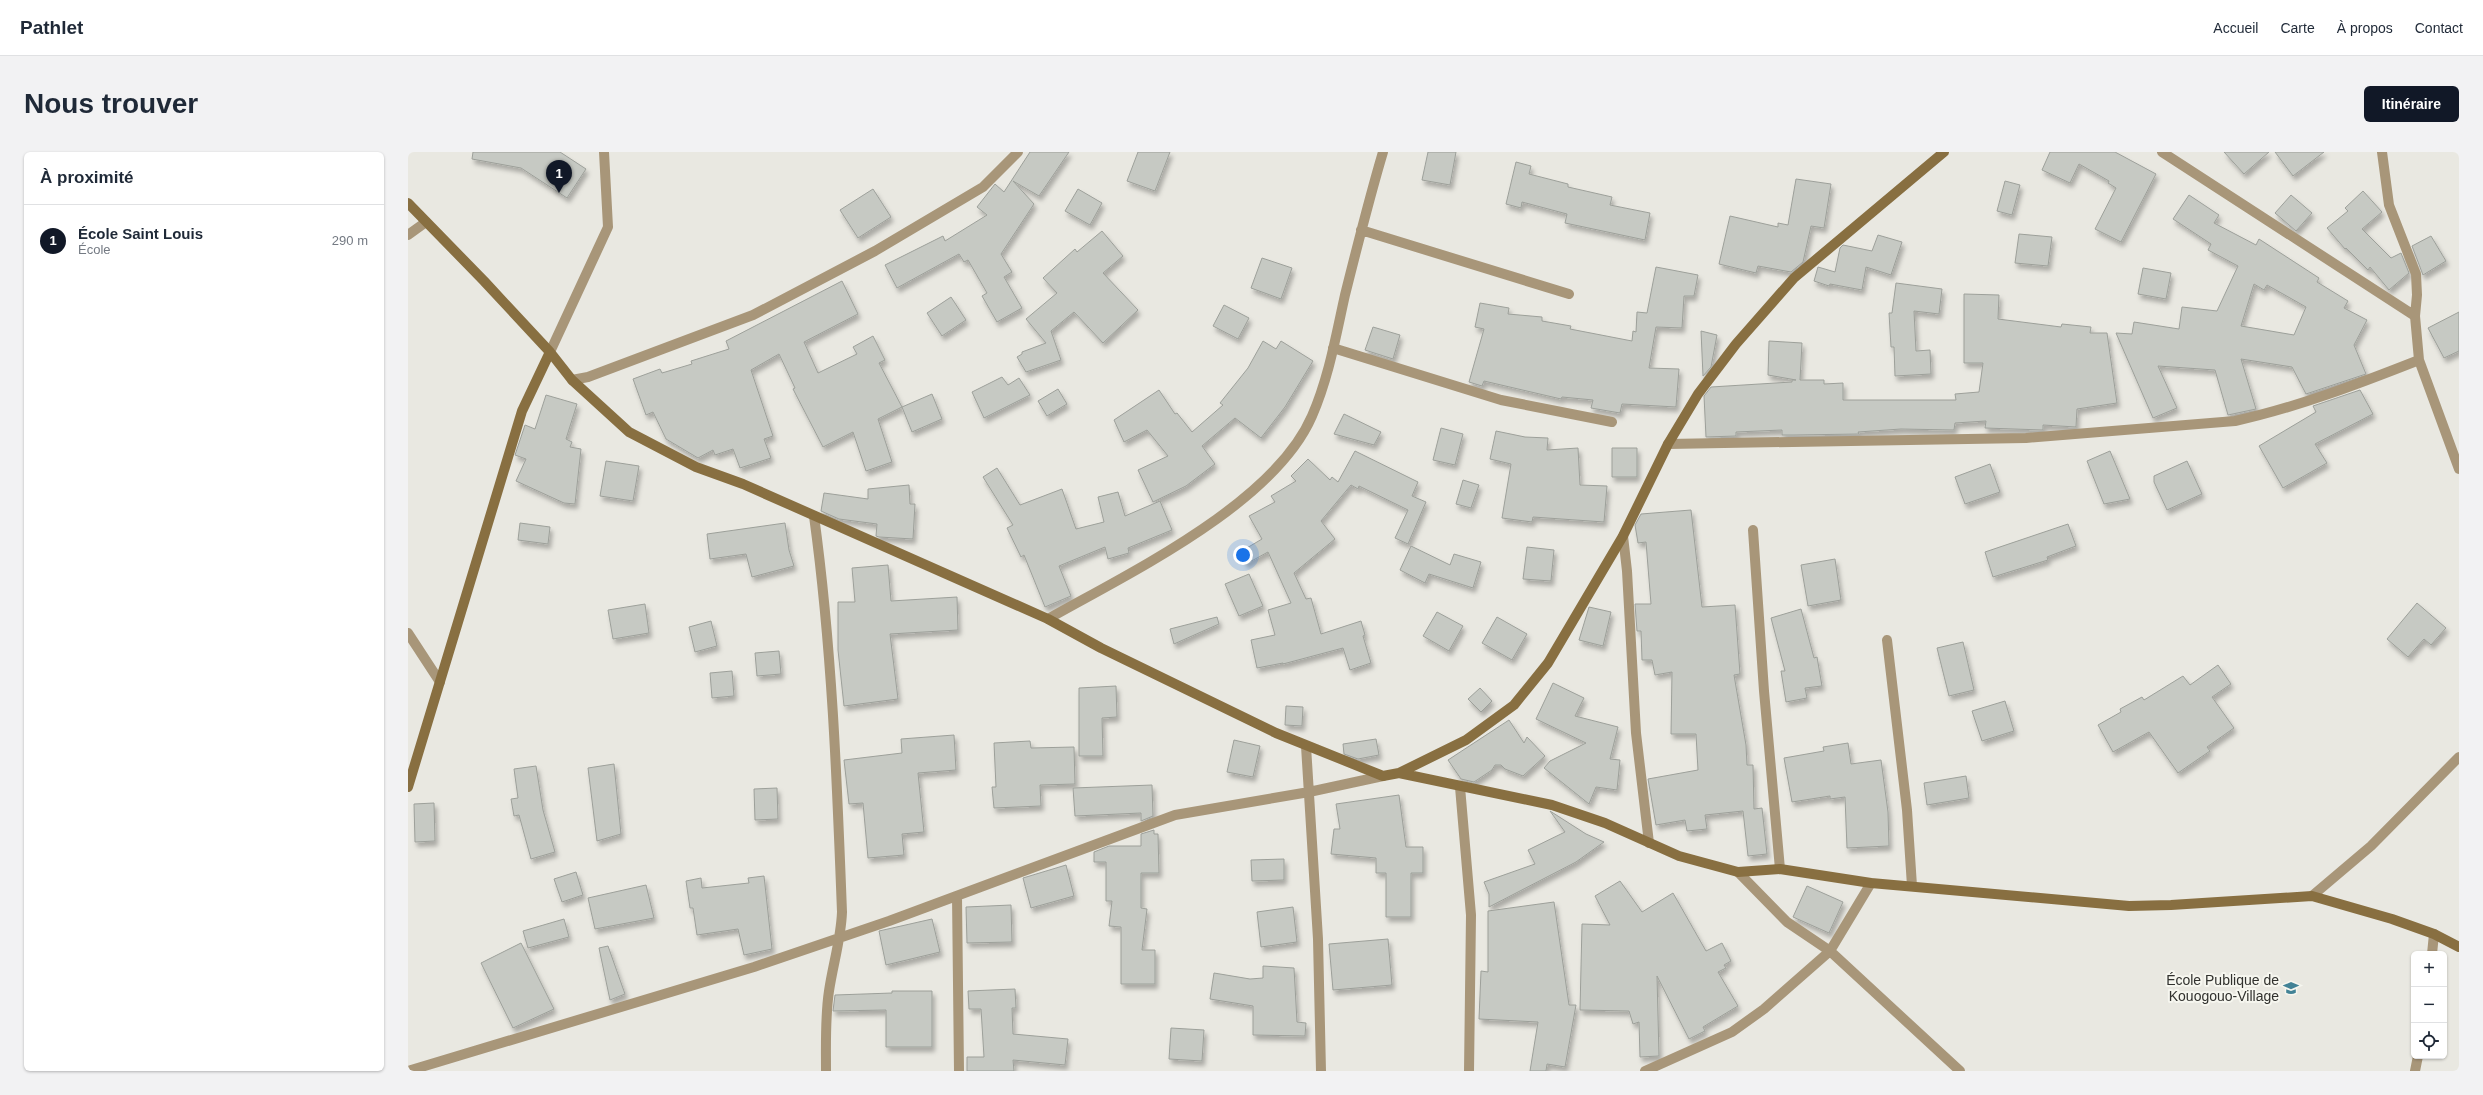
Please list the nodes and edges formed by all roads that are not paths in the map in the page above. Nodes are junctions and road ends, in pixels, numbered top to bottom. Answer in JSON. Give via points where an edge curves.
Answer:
{"nodes":[{"id":1,"x":604,"y":152,"type":"edge"},
{"id":2,"x":1018,"y":152,"type":"edge"},
{"id":3,"x":1383,"y":152,"type":"edge"},
{"id":4,"x":1944,"y":152,"type":"edge"},
{"id":5,"x":2162,"y":152,"type":"edge"},
{"id":6,"x":2382,"y":152,"type":"edge"},
{"id":7,"x":408,"y":203,"type":"edge"},
{"id":8,"x":426,"y":222,"type":"junction"},
{"id":9,"x":1360,"y":230,"type":"junction"},
{"id":10,"x":408,"y":235,"type":"edge"},
{"id":11,"x":1569,"y":294,"type":"dead end"},
{"id":12,"x":2415,"y":316,"type":"junction"},
{"id":13,"x":1333,"y":348,"type":"junction"},
{"id":14,"x":550,"y":352,"type":"junction"},
{"id":15,"x":2419,"y":360,"type":"junction"},
{"id":16,"x":572,"y":380,"type":"junction"},
{"id":17,"x":1612,"y":422,"type":"dead end"},
{"id":18,"x":1668,"y":444,"type":"junction"},
{"id":19,"x":2459,"y":469,"type":"edge"},
{"id":20,"x":814,"y":516,"type":"junction"},
{"id":21,"x":1753,"y":530,"type":"dead end"},
{"id":22,"x":1623,"y":536,"type":"junction"},
{"id":23,"x":1048,"y":619,"type":"junction"},
{"id":24,"x":408,"y":633,"type":"edge"},
{"id":25,"x":1888,"y":640,"type":"dead end"},
{"id":26,"x":440,"y":682,"type":"junction"},
{"id":27,"x":1306,"y":746,"type":"junction"},
{"id":28,"x":2459,"y":757,"type":"edge"},
{"id":29,"x":1399,"y":773,"type":"junction"},
{"id":30,"x":1383,"y":776,"type":"junction"},
{"id":31,"x":408,"y":787,"type":"edge"},
{"id":32,"x":1460,"y":787,"type":"junction"},
{"id":33,"x":1309,"y":792,"type":"junction"},
{"id":34,"x":1649,"y":843,"type":"junction"},
{"id":35,"x":1780,"y":869,"type":"junction"},
{"id":36,"x":1738,"y":872,"type":"junction"},
{"id":37,"x":1871,"y":883,"type":"junction"},
{"id":38,"x":1912,"y":886,"type":"junction"},
{"id":39,"x":957,"y":896,"type":"junction"},
{"id":40,"x":2312,"y":896,"type":"junction"},
{"id":41,"x":2434,"y":934,"type":"junction"},
{"id":42,"x":841,"y":937,"type":"junction"},
{"id":43,"x":2459,"y":947,"type":"edge"},
{"id":44,"x":1830,"y":951,"type":"junction"},
{"id":45,"x":2432,"y":951,"type":"edge"},
{"id":46,"x":2417,"y":1059,"type":"edge"},
{"id":47,"x":408,"y":1071,"type":"edge"},
{"id":48,"x":826,"y":1071,"type":"edge"},
{"id":49,"x":959,"y":1071,"type":"edge"},
{"id":50,"x":1321,"y":1071,"type":"edge"},
{"id":51,"x":1469,"y":1071,"type":"edge"},
{"id":52,"x":1645,"y":1071,"type":"edge"},
{"id":53,"x":1960,"y":1071,"type":"edge"},
{"id":54,"x":2415,"y":1071,"type":"edge"}],
"edges":[{"from":1,"to":14,"type":"street","via":[[608,227]]},
{"from":2,"to":16,"type":"street","via":[[983,187],[875,251],[753,315],[594,375]]},
{"from":3,"to":9,"type":"street"},
{"from":4,"to":18,"type":"street","via":[[1794,278],[1736,344],[1698,394]]},
{"from":5,"to":12,"type":"street"},
{"from":6,"to":12,"type":"street","via":[[2389,205],[2416,274]]},
{"from":7,"to":8,"type":"street"},
{"from":8,"to":10,"type":"street"},
{"from":8,"to":14,"type":"street"},
{"from":9,"to":11,"type":"street"},
{"from":9,"to":13,"type":"street"},
{"from":12,"to":15,"type":"street"},
{"from":13,"to":17,"type":"street","via":[[1502,400]]},
{"from":13,"to":23,"type":"street","via":[[1312,417],[1290,452],[1255,488],[1216,520],[1172,549]]},
{"from":14,"to":16,"type":"street"},
{"from":14,"to":26,"type":"street","via":[[522,411]]},
{"from":15,"to":18,"type":"street","via":[[2268,414],[2235,421],[2026,438]]},
{"from":15,"to":19,"type":"street"},
{"from":16,"to":20,"type":"street","via":[[629,432],[653,446]]},
{"from":18,"to":22,"type":"street"},
{"from":20,"to":23,"type":"street"},
{"from":20,"to":42,"type":"street","via":[[826,599],[839,824]]},
{"from":21,"to":35,"type":"street"},
{"from":22,"to":29,"type":"street","via":[[1548,663],[1514,705],[1466,740]]},
{"from":22,"to":34,"type":"street","via":[[1636,733]]},
{"from":23,"to":27,"type":"street","via":[[1108,652]]},
{"from":24,"to":26,"type":"street"},
{"from":25,"to":38,"type":"street","via":[[1907,810]]},
{"from":26,"to":31,"type":"street"},
{"from":27,"to":30,"type":"street"},
{"from":27,"to":33,"type":"street"},
{"from":28,"to":40,"type":"street","via":[[2371,846]]},
{"from":29,"to":30,"type":"street"},
{"from":29,"to":32,"type":"street"},
{"from":30,"to":33,"type":"street"},
{"from":32,"to":34,"type":"street","via":[[1552,805],[1605,823]]},
{"from":32,"to":51,"type":"street","via":[[1471,915]]},
{"from":33,"to":39,"type":"street","via":[[1175,815]]},
{"from":33,"to":50,"type":"street","via":[[1318,939]]},
{"from":34,"to":36,"type":"street","via":[[1679,856]]},
{"from":35,"to":36,"type":"street"},
{"from":35,"to":37,"type":"street"},
{"from":36,"to":44,"type":"street","via":[[1787,922]]},
{"from":37,"to":38,"type":"street"},
{"from":37,"to":44,"type":"street"},
{"from":38,"to":40,"type":"street","via":[[2129,906]]},
{"from":39,"to":42,"type":"street"},
{"from":39,"to":49,"type":"street"},
{"from":40,"to":41,"type":"street","via":[[2350,905]]},
{"from":41,"to":43,"type":"street"},
{"from":41,"to":45,"type":"street"},
{"from":42,"to":47,"type":"street","via":[[680,990]]},
{"from":42,"to":48,"type":"street","via":[[826,1013]]},
{"from":44,"to":52,"type":"street","via":[[1764,1009],[1732,1032]]},
{"from":44,"to":53,"type":"street"},
{"from":46,"to":54,"type":"street"}]}
